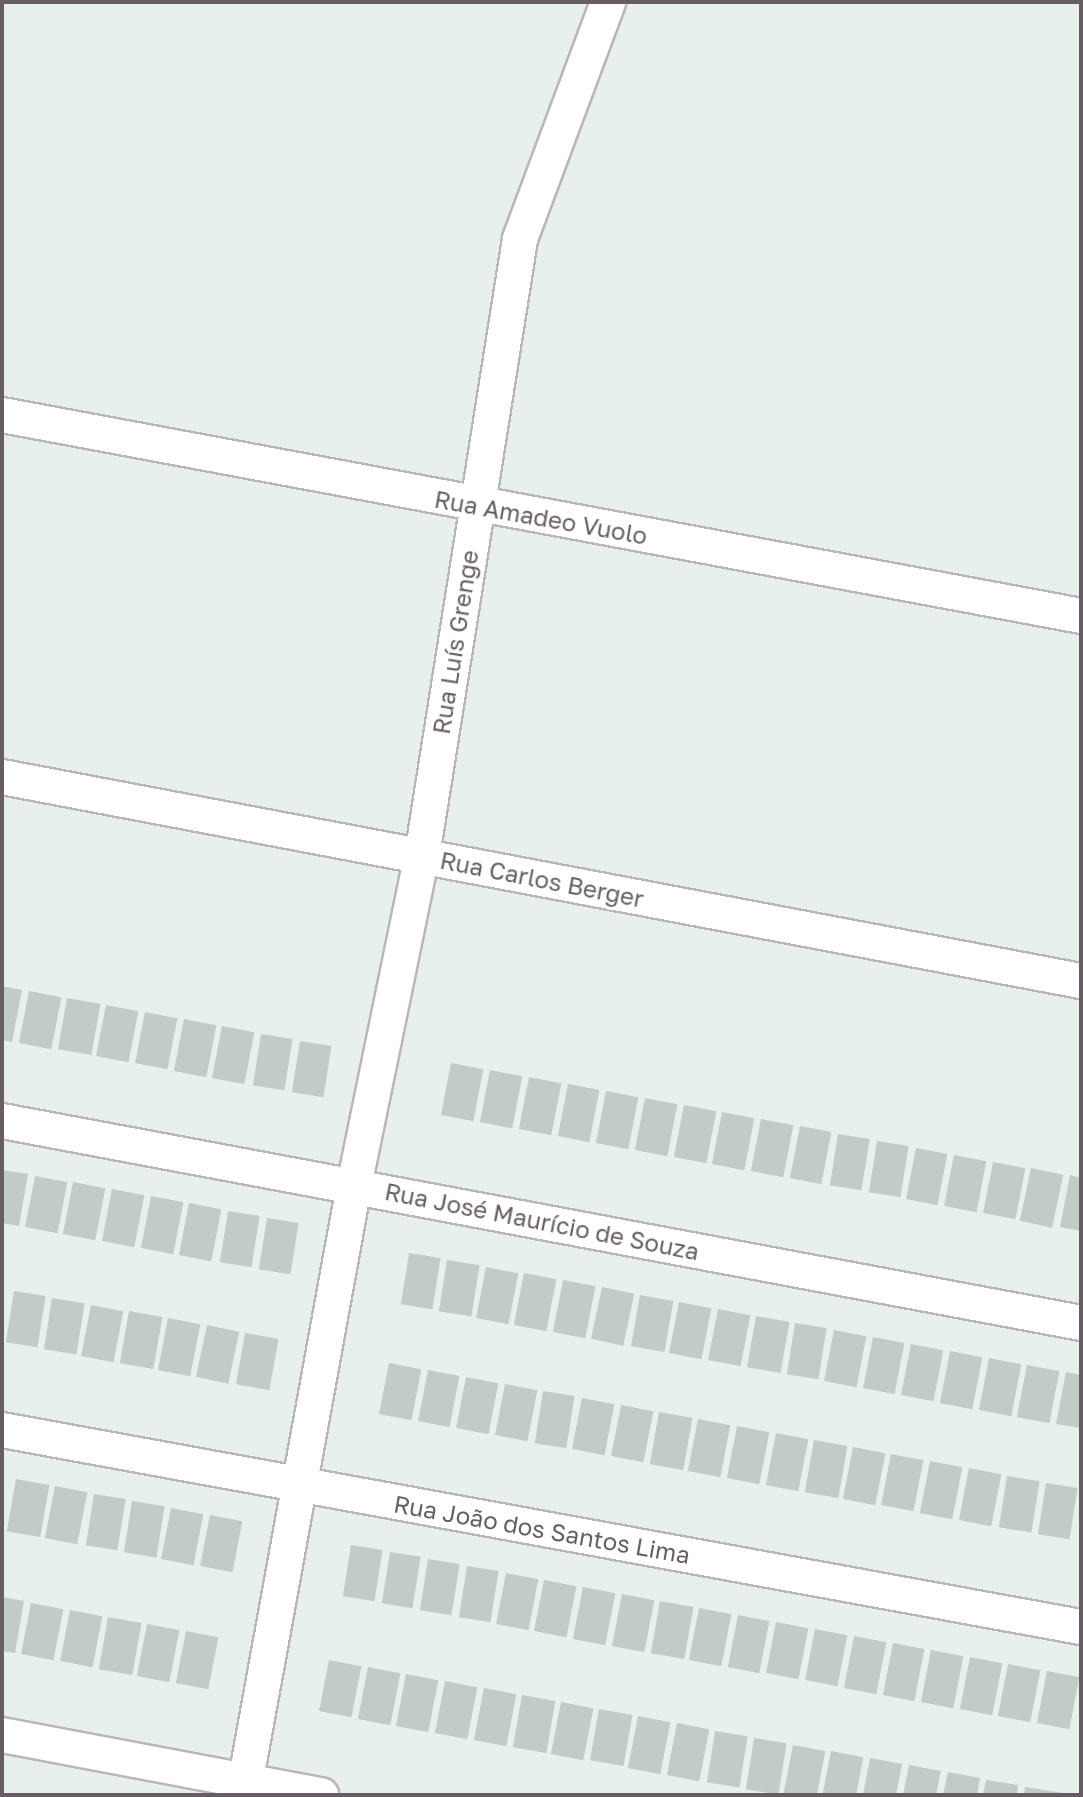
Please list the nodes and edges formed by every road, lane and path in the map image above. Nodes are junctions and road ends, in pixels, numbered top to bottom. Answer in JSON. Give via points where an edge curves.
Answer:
{"nodes":[{"id":1,"x":608,"y":2,"type":"edge"},
{"id":2,"x":2,"y":415,"type":"edge"},
{"id":3,"x":476,"y":505,"type":"junction"},
{"id":4,"x":1081,"y":616,"type":"edge"},
{"id":5,"x":2,"y":777,"type":"edge"},
{"id":6,"x":422,"y":856,"type":"junction"},
{"id":7,"x":1081,"y":981,"type":"edge"},
{"id":8,"x":2,"y":1121,"type":"edge"},
{"id":9,"x":354,"y":1186,"type":"junction"},
{"id":10,"x":1081,"y":1323,"type":"edge"},
{"id":11,"x":2,"y":1430,"type":"edge"},
{"id":12,"x":300,"y":1484,"type":"junction"},
{"id":13,"x":1081,"y":1627,"type":"edge"},
{"id":14,"x":2,"y":1735,"type":"edge"},
{"id":15,"x":245,"y":1788,"type":"edge"},
{"id":16,"x":321,"y":1795,"type":"edge"}],
"edges":[{"from":1,"to":3,"type":"street","name":"Rua Luís Grenge","via":[[520,239]]},
{"from":2,"to":3,"type":"street","name":"Rua Amadeo Vuolo"},
{"from":3,"to":4,"type":"street","name":"Rua Amadeo Vuolo"},
{"from":3,"to":6,"type":"street","name":"Rua Luís Grenge"},
{"from":5,"to":6,"type":"street","name":"Rua Carlos Berger"},
{"from":6,"to":7,"type":"street","name":"Rua Carlos Berger"},
{"from":6,"to":9,"type":"street","name":"Rua Luís Grenge"},
{"from":8,"to":9,"type":"street","name":"Rua José Maurício de Souza"},
{"from":9,"to":10,"type":"street","name":"Rua José Maurício de Souza"},
{"from":9,"to":12,"type":"street","name":"Rua Luís Grenge"},
{"from":11,"to":12,"type":"street","name":"Rua João dos Santos Lima"},
{"from":12,"to":13,"type":"street","name":"Rua João dos Santos Lima"},
{"from":12,"to":15,"type":"street","name":"Rua Luís Grenge"},
{"from":14,"to":15,"type":"street"},
{"from":15,"to":16,"type":"street"}]}
